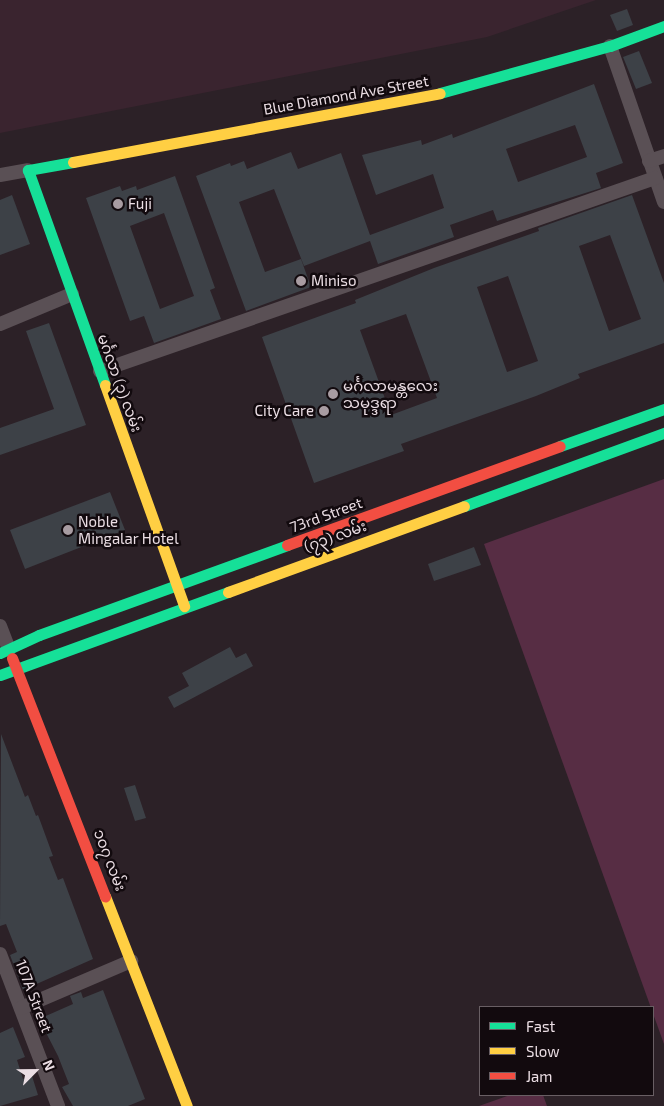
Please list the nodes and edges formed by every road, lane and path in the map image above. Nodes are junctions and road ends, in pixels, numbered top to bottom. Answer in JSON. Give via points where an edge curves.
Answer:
{"nodes":[{"id":1,"x":664,"y":26,"type":"edge"},
{"id":2,"x":610,"y":46,"type":"junction"},
{"id":3,"x":664,"y":156,"type":"edge"},
{"id":4,"x":649,"y":161,"type":"junction"},
{"id":5,"x":28,"y":170,"type":"junction"},
{"id":6,"x":0,"y":175,"type":"edge"},
{"id":7,"x":655,"y":178,"type":"junction"},
{"id":8,"x":664,"y":202,"type":"edge"},
{"id":9,"x":72,"y":294,"type":"junction"},
{"id":10,"x":0,"y":324,"type":"edge"},
{"id":11,"x":100,"y":371,"type":"junction"},
{"id":12,"x":664,"y":410,"type":"edge"},
{"id":13,"x":664,"y":433,"type":"edge"},
{"id":14,"x":176,"y":584,"type":"junction"},
{"id":15,"x":184,"y":606,"type":"junction"},
{"id":16,"x":0,"y":626,"type":"edge"},
{"id":17,"x":4,"y":651,"type":"edge"},
{"id":18,"x":17,"y":669,"type":"junction"},
{"id":19,"x":0,"y":675,"type":"edge"},
{"id":20,"x":0,"y":954,"type":"edge"},
{"id":21,"x":131,"y":961,"type":"junction"},
{"id":22,"x":21,"y":1008,"type":"junction"},
{"id":23,"x":52,"y":1104,"type":"edge"},
{"id":24,"x":187,"y":1106,"type":"edge"}],
"edges":[{"from":1,"to":2,"type":"main road","name":"Blue Diamond Ave Street"},
{"from":2,"to":4,"type":"street"},
{"from":2,"to":5,"type":"main road","name":"Blue Diamond Ave Street","via":[[439,93]]},
{"from":3,"to":4,"type":"street"},
{"from":4,"to":7,"type":"street"},
{"from":5,"to":6,"type":"street"},
{"from":5,"to":9,"type":"main road","name":"မင်္ဂလာ (၃) လမ်း"},
{"from":7,"to":8,"type":"street"},
{"from":7,"to":11,"type":"street"},
{"from":9,"to":10,"type":"street"},
{"from":9,"to":11,"type":"main road","name":"မင်္ဂလာ (၃) လမ်း"},
{"from":11,"to":14,"type":"main road","name":"မင်္ဂလာ (၃) လမ်း"},
{"from":12,"to":14,"type":"main road","name":"73rd Street"},
{"from":13,"to":15,"type":"main road","name":"(၇၃) လမ်း"},
{"from":14,"to":15,"type":"main road","name":"မင်္ဂလာ (၃) လမ်း"},
{"from":14,"to":17,"type":"main road","name":"73rd Street"},
{"from":15,"to":18,"type":"main road","name":"(၇၃) လမ်း"},
{"from":16,"to":17,"type":"street","name":"၁၀၇ လမ်း"},
{"from":17,"to":18,"type":"main road","name":"၁၀၇ လမ်း"},
{"from":18,"to":19,"type":"main road"},
{"from":18,"to":21,"type":"main road","name":"၁၀၇ လမ်း"},
{"from":20,"to":22,"type":"street","name":"107A Street"},
{"from":21,"to":22,"type":"street"},
{"from":21,"to":24,"type":"main road","name":"၁၀၇ လမ်း"},
{"from":22,"to":23,"type":"street","name":"107A Street"}]}
